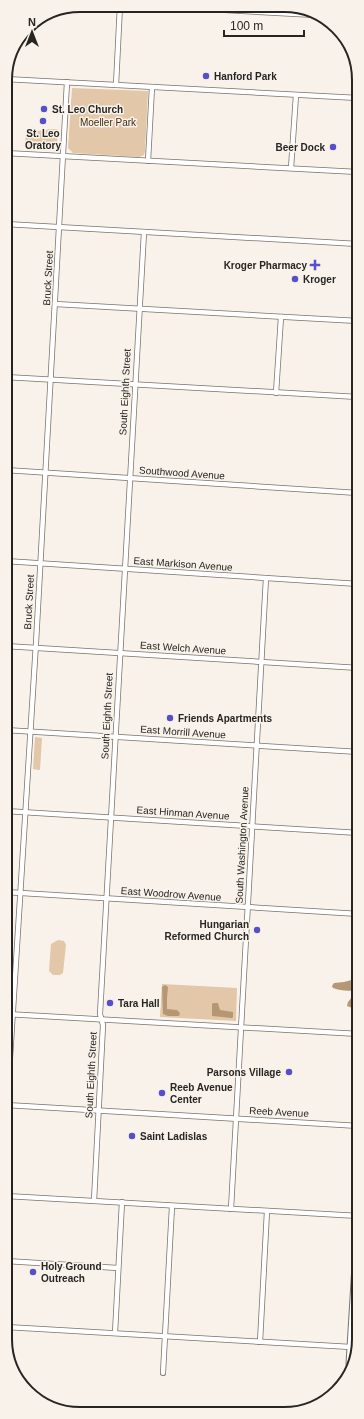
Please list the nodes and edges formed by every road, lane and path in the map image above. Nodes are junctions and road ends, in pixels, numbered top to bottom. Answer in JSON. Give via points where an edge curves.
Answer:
{"nodes":[{"id":1,"x":120,"y":12,"type":"edge"},
{"id":2,"x":261,"y":12,"type":"edge"},
{"id":3,"x":301,"y":14,"type":"edge"},
{"id":4,"x":12,"y":79,"type":"edge"},
{"id":5,"x":67,"y":82,"type":"junction"},
{"id":6,"x":116,"y":85,"type":"junction"},
{"id":7,"x":152,"y":87,"type":"junction"},
{"id":8,"x":296,"y":95,"type":"junction"},
{"id":9,"x":352,"y":98,"type":"edge"},
{"id":10,"x":12,"y":153,"type":"edge"},
{"id":11,"x":63,"y":156,"type":"junction"},
{"id":12,"x":148,"y":161,"type":"junction"},
{"id":13,"x":291,"y":168,"type":"junction"},
{"id":14,"x":352,"y":172,"type":"edge"},
{"id":15,"x":12,"y":224,"type":"edge"},
{"id":16,"x":60,"y":227,"type":"junction"},
{"id":17,"x":144,"y":232,"type":"junction"},
{"id":18,"x":352,"y":244,"type":"edge"},
{"id":19,"x":55,"y":304,"type":"junction"},
{"id":20,"x":139,"y":309,"type":"junction"},
{"id":21,"x":281,"y":317,"type":"junction"},
{"id":22,"x":352,"y":321,"type":"edge"},
{"id":23,"x":12,"y":377,"type":"edge"},
{"id":24,"x":51,"y":380,"type":"junction"},
{"id":25,"x":135,"y":385,"type":"junction"},
{"id":26,"x":276,"y":393,"type":"junction"},
{"id":27,"x":352,"y":397,"type":"edge"},
{"id":28,"x":12,"y":471,"type":"edge"},
{"id":29,"x":46,"y":473,"type":"junction"},
{"id":30,"x":130,"y":478,"type":"junction"},
{"id":31,"x":352,"y":493,"type":"edge"},
{"id":32,"x":12,"y":561,"type":"edge"},
{"id":33,"x":40,"y":563,"type":"junction"},
{"id":34,"x":124,"y":569,"type":"junction"},
{"id":35,"x":269,"y":578,"type":"junction"},
{"id":36,"x":352,"y":584,"type":"edge"},
{"id":37,"x":12,"y":646,"type":"edge"},
{"id":38,"x":36,"y":648,"type":"junction"},
{"id":39,"x":120,"y":653,"type":"junction"},
{"id":40,"x":261,"y":662,"type":"junction"},
{"id":41,"x":352,"y":668,"type":"edge"},
{"id":42,"x":12,"y":731,"type":"edge"},
{"id":43,"x":30,"y":732,"type":"junction"},
{"id":44,"x":115,"y":737,"type":"junction"},
{"id":45,"x":257,"y":746,"type":"junction"},
{"id":46,"x":352,"y":752,"type":"edge"},
{"id":47,"x":12,"y":811,"type":"edge"},
{"id":48,"x":25,"y":812,"type":"junction"},
{"id":49,"x":110,"y":818,"type":"junction"},
{"id":50,"x":252,"y":826,"type":"junction"},
{"id":51,"x":352,"y":833,"type":"edge"},
{"id":52,"x":12,"y":892,"type":"edge"},
{"id":53,"x":20,"y":893,"type":"junction"},
{"id":54,"x":106,"y":899,"type":"junction"},
{"id":55,"x":247,"y":908,"type":"junction"},
{"id":56,"x":352,"y":914,"type":"edge"},
{"id":57,"x":13,"y":1014,"type":"junction"},
{"id":58,"x":101,"y":1020,"type":"junction"},
{"id":59,"x":12,"y":1027,"type":"edge"},
{"id":60,"x":241,"y":1028,"type":"junction"},
{"id":61,"x":352,"y":1034,"type":"edge"},
{"id":62,"x":12,"y":1105,"type":"edge"},
{"id":63,"x":98,"y":1110,"type":"junction"},
{"id":64,"x":236,"y":1118,"type":"junction"},
{"id":65,"x":352,"y":1126,"type":"edge"},
{"id":66,"x":12,"y":1196,"type":"edge"},
{"id":67,"x":94,"y":1201,"type":"junction"},
{"id":68,"x":122,"y":1202,"type":"junction"},
{"id":69,"x":172,"y":1206,"type":"junction"},
{"id":70,"x":231,"y":1209,"type":"junction"},
{"id":71,"x":267,"y":1211,"type":"junction"},
{"id":72,"x":352,"y":1216,"type":"edge"},
{"id":73,"x":12,"y":1261,"type":"edge"},
{"id":74,"x":118,"y":1268,"type":"junction"},
{"id":75,"x":12,"y":1327,"type":"edge"},
{"id":76,"x":114,"y":1333,"type":"junction"},
{"id":77,"x":165,"y":1336,"type":"junction"},
{"id":78,"x":352,"y":1339,"type":"edge"},
{"id":79,"x":260,"y":1342,"type":"junction"},
{"id":80,"x":351,"y":1347,"type":"junction"},
{"id":81,"x":351,"y":1353,"type":"edge"},
{"id":82,"x":162,"y":1373,"type":"dead end"}],
"edges":[{"from":1,"to":6,"type":"street"},
{"from":2,"to":3,"type":"street"},
{"from":4,"to":5,"type":"street"},
{"from":5,"to":6,"type":"street"},
{"from":5,"to":11,"type":"street","name":"Bruck Street"},
{"from":6,"to":7,"type":"street"},
{"from":7,"to":8,"type":"street"},
{"from":7,"to":12,"type":"street"},
{"from":8,"to":9,"type":"street"},
{"from":8,"to":13,"type":"street"},
{"from":10,"to":11,"type":"street"},
{"from":11,"to":12,"type":"street"},
{"from":11,"to":16,"type":"street","name":"Bruck Street"},
{"from":12,"to":13,"type":"street"},
{"from":13,"to":14,"type":"street"},
{"from":15,"to":16,"type":"street"},
{"from":16,"to":17,"type":"street"},
{"from":16,"to":19,"type":"street","name":"Bruck Street"},
{"from":17,"to":18,"type":"street"},
{"from":17,"to":20,"type":"street","name":"South Eighth Street"},
{"from":19,"to":20,"type":"street"},
{"from":19,"to":24,"type":"street","name":"Bruck Street"},
{"from":20,"to":21,"type":"street"},
{"from":20,"to":25,"type":"street","name":"South Eighth Street"},
{"from":21,"to":22,"type":"street"},
{"from":21,"to":26,"type":"street"},
{"from":23,"to":24,"type":"street"},
{"from":24,"to":25,"type":"street"},
{"from":24,"to":29,"type":"street","name":"Bruck Street"},
{"from":25,"to":26,"type":"street"},
{"from":25,"to":30,"type":"street","name":"South Eighth Street"},
{"from":26,"to":27,"type":"street"},
{"from":28,"to":29,"type":"street","name":"Southwood Avenue"},
{"from":29,"to":30,"type":"street","name":"Southwood Avenue"},
{"from":29,"to":33,"type":"street","name":"Bruck Street"},
{"from":30,"to":31,"type":"street","name":"Southwood Avenue"},
{"from":30,"to":34,"type":"street","name":"South Eighth Street"},
{"from":32,"to":33,"type":"street","name":"East Markison Avenue"},
{"from":33,"to":34,"type":"street","name":"East Markison Avenue"},
{"from":33,"to":38,"type":"street","name":"Bruck Street"},
{"from":34,"to":35,"type":"street","name":"East Markison Avenue"},
{"from":34,"to":39,"type":"street","name":"South Eighth Street"},
{"from":35,"to":36,"type":"street","name":"East Markison Avenue"},
{"from":35,"to":40,"type":"street","name":"South Washington Avenue"},
{"from":37,"to":38,"type":"street","name":"East Welch Avenue"},
{"from":38,"to":39,"type":"street","name":"East Welch Avenue"},
{"from":38,"to":43,"type":"street","name":"Bruck Street"},
{"from":39,"to":40,"type":"street","name":"East Welch Avenue"},
{"from":39,"to":44,"type":"street","name":"South Eighth Street"},
{"from":40,"to":41,"type":"street","name":"East Welch Avenue"},
{"from":40,"to":45,"type":"street","name":"South Washington Avenue"},
{"from":42,"to":43,"type":"street","name":"East Morrill Avenue"},
{"from":43,"to":44,"type":"street","name":"East Morrill Avenue"},
{"from":43,"to":48,"type":"street","name":"Bruck Street"},
{"from":44,"to":45,"type":"street","name":"East Morrill Avenue"},
{"from":44,"to":49,"type":"street","name":"South Eighth Street"},
{"from":45,"to":46,"type":"street","name":"East Morrill Avenue"},
{"from":45,"to":50,"type":"street","name":"South Washington Avenue"},
{"from":47,"to":48,"type":"street","name":"East Hinman Avenue"},
{"from":48,"to":49,"type":"street","name":"East Hinman Avenue"},
{"from":48,"to":53,"type":"street","name":"Bruck Street"},
{"from":49,"to":50,"type":"street","name":"East Hinman Avenue"},
{"from":49,"to":54,"type":"street","name":"South Eighth Street"},
{"from":50,"to":51,"type":"street","name":"East Hinman Avenue"},
{"from":50,"to":55,"type":"street","name":"South Washington Avenue"},
{"from":52,"to":53,"type":"street","name":"East Woodrow Avenue"},
{"from":53,"to":54,"type":"street","name":"East Woodrow Avenue"},
{"from":53,"to":57,"type":"street","name":"Bruck Street"},
{"from":54,"to":55,"type":"street","name":"East Woodrow Avenue"},
{"from":54,"to":58,"type":"street","name":"South Eighth Street"},
{"from":55,"to":56,"type":"street","name":"East Woodrow Avenue"},
{"from":55,"to":60,"type":"street","name":"South Washington Avenue"},
{"from":57,"to":58,"type":"street"},
{"from":57,"to":59,"type":"street","name":"Bruck Street"},
{"from":58,"to":60,"type":"street"},
{"from":58,"to":63,"type":"street","name":"South Eighth Street","via":[[103,1025]]},
{"from":60,"to":61,"type":"street"},
{"from":60,"to":64,"type":"street","name":"South Washington Avenue"},
{"from":62,"to":63,"type":"street","name":"Reeb Avenue"},
{"from":63,"to":64,"type":"street","name":"Reeb Avenue"},
{"from":63,"to":67,"type":"street","name":"South Eighth Street"},
{"from":64,"to":65,"type":"street","name":"Reeb Avenue"},
{"from":64,"to":70,"type":"street","name":"South Washington Avenue"},
{"from":66,"to":67,"type":"street"},
{"from":67,"to":68,"type":"street"},
{"from":68,"to":69,"type":"street"},
{"from":68,"to":74,"type":"street"},
{"from":69,"to":70,"type":"street"},
{"from":69,"to":77,"type":"street"},
{"from":70,"to":71,"type":"street"},
{"from":71,"to":72,"type":"street"},
{"from":71,"to":79,"type":"street"},
{"from":73,"to":74,"type":"street"},
{"from":74,"to":76,"type":"street"},
{"from":75,"to":76,"type":"street"},
{"from":76,"to":77,"type":"street"},
{"from":77,"to":79,"type":"street"},
{"from":77,"to":82,"type":"street"},
{"from":78,"to":80,"type":"main road"},
{"from":79,"to":80,"type":"street"},
{"from":80,"to":81,"type":"main road"}]}
